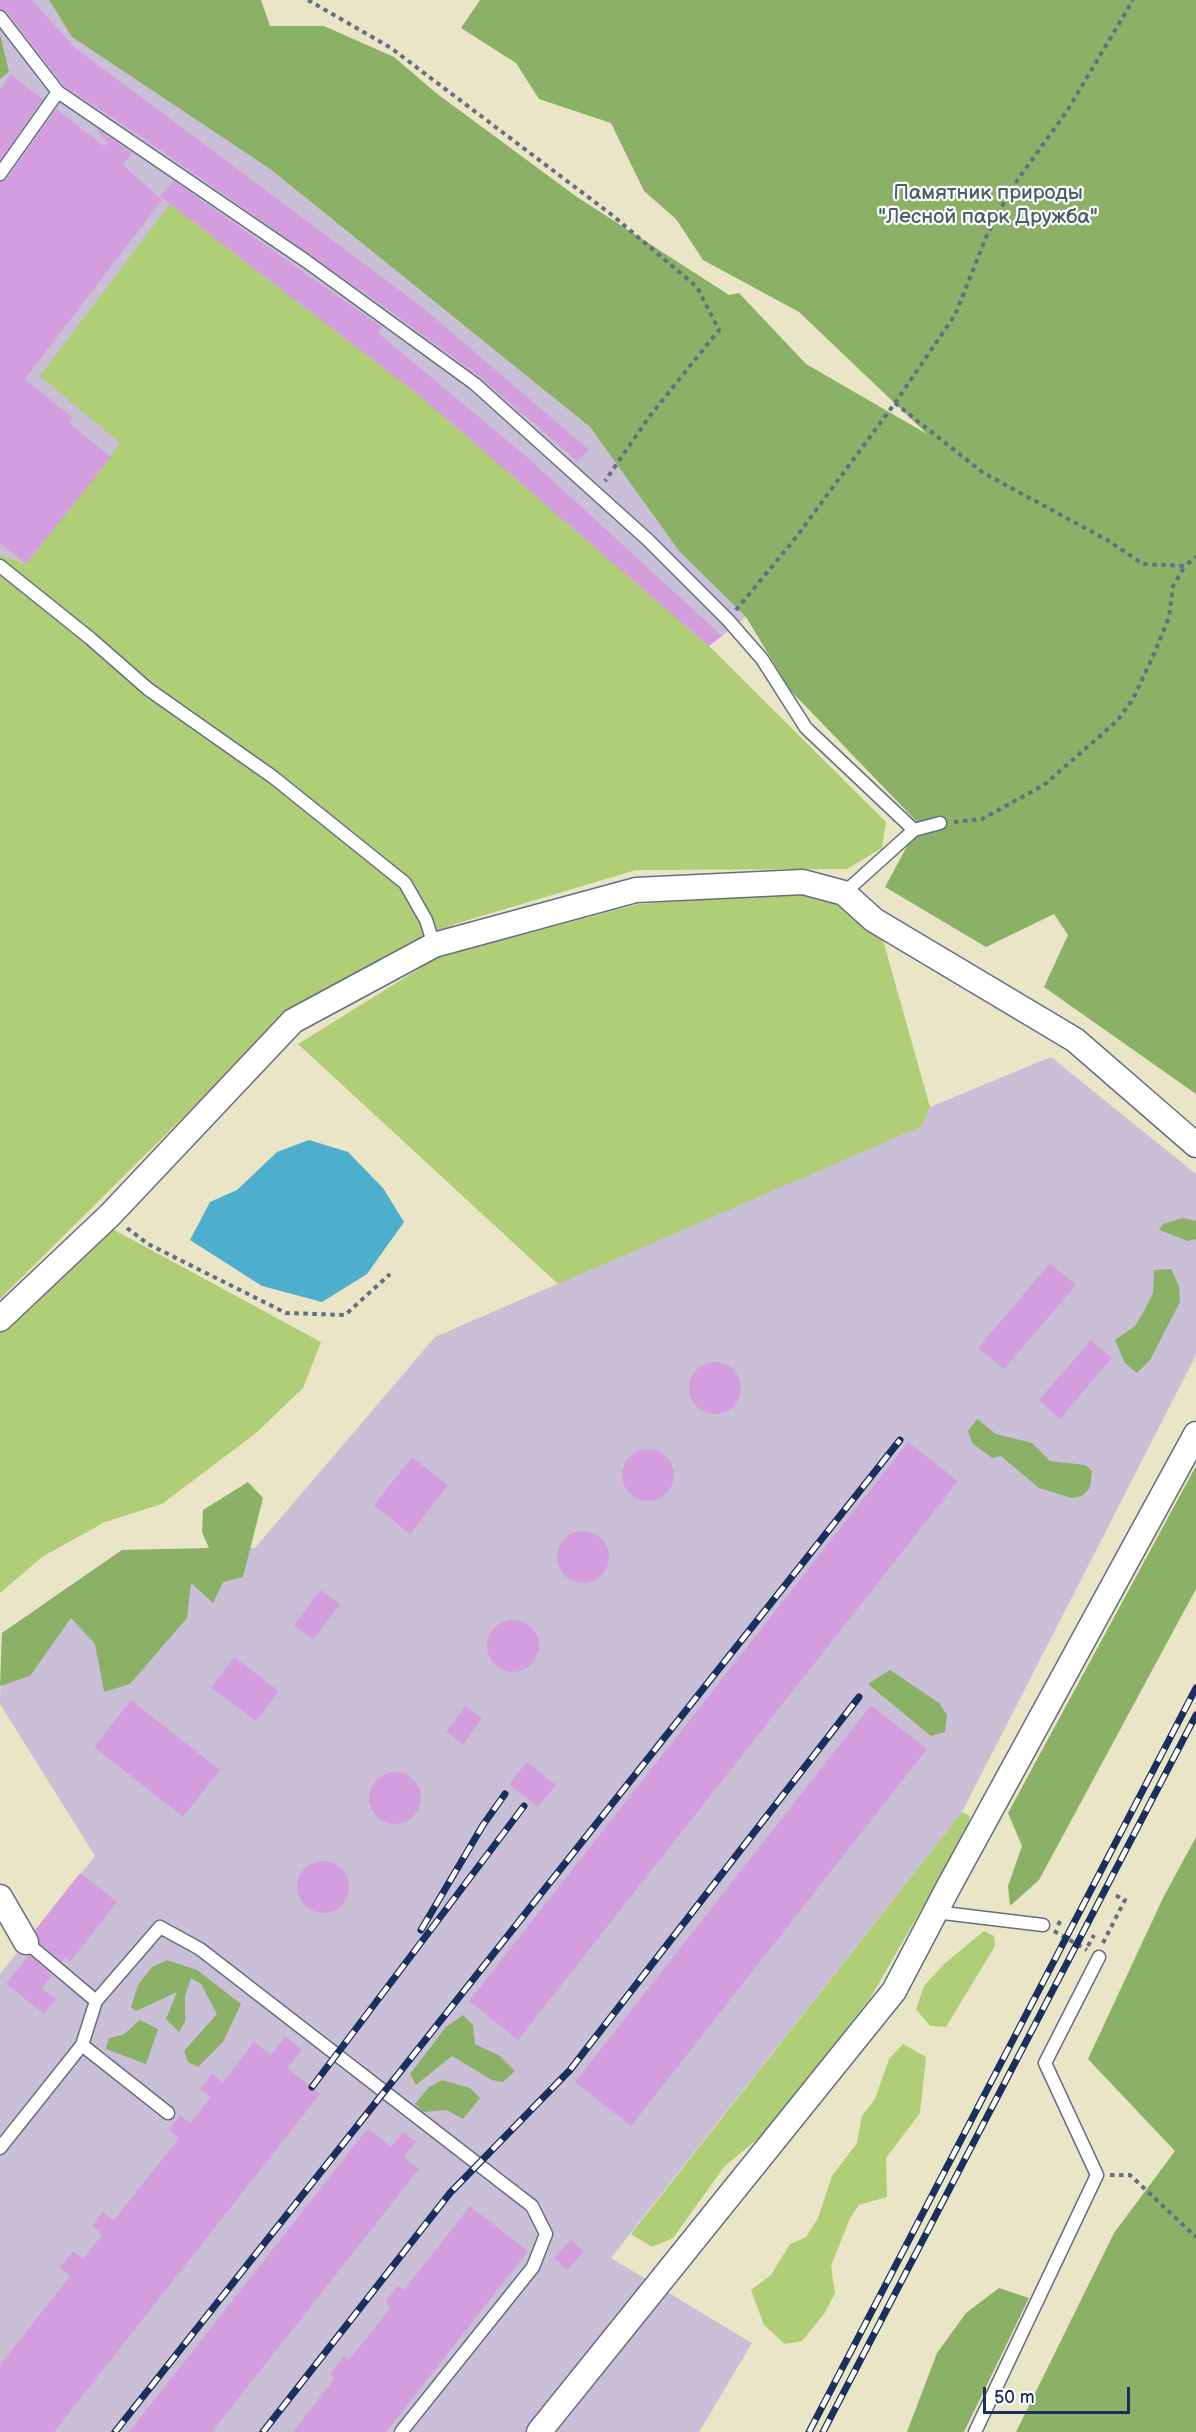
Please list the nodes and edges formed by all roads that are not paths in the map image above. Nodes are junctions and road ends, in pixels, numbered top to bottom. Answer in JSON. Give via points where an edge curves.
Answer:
{"nodes":[{"id":1,"x":0,"y":17,"type":"edge"},
{"id":2,"x":58,"y":92,"type":"junction"},
{"id":3,"x":0,"y":174,"type":"edge"},
{"id":4,"x":0,"y":566,"type":"edge"},
{"id":5,"x":940,"y":823,"type":"road end"},
{"id":6,"x":914,"y":830,"type":"junction"},
{"id":7,"x":844,"y":893,"type":"junction"},
{"id":8,"x":434,"y":945,"type":"junction"},
{"id":9,"x":1196,"y":1145,"type":"edge"},
{"id":10,"x":0,"y":1319,"type":"edge"},
{"id":11,"x":1196,"y":1434,"type":"edge"},
{"id":12,"x":0,"y":1897,"type":"edge"},
{"id":13,"x":935,"y":1912,"type":"junction"},
{"id":14,"x":1043,"y":1925,"type":"road end"},
{"id":15,"x":26,"y":1942,"type":"joint"},
{"id":16,"x":1095,"y":1954,"type":"road end"},
{"id":17,"x":96,"y":2001,"type":"junction"},
{"id":18,"x":82,"y":2045,"type":"junction"},
{"id":19,"x":168,"y":2113,"type":"dead end"},
{"id":20,"x":0,"y":2148,"type":"edge"},
{"id":21,"x":543,"y":2427,"type":"edge"},
{"id":22,"x":400,"y":2432,"type":"edge"},
{"id":23,"x":975,"y":2432,"type":"edge"}],
"edges":[{"from":1,"to":2,"type":"lane"},
{"from":2,"to":3,"type":"lane"},
{"from":2,"to":6,"type":"lane","via":[[306,261],[475,384],[648,540],[728,620],[762,659],[806,728]]},
{"from":4,"to":8,"type":"lane","via":[[148,689],[273,777],[405,883],[426,920]]},
{"from":5,"to":6,"type":"lane"},
{"from":6,"to":7,"type":"lane"},
{"from":7,"to":8,"type":"street","via":[[803,882],[636,890]]},
{"from":7,"to":9,"type":"street","via":[[874,920],[1075,1040]]},
{"from":8,"to":10,"type":"street","via":[[293,1021],[110,1215]]},
{"from":11,"to":13,"type":"street"},
{"from":12,"to":15,"type":"street"},
{"from":13,"to":14,"type":"lane"},
{"from":13,"to":21,"type":"street","via":[[894,1991]]},
{"from":15,"to":17,"type":"lane"},
{"from":16,"to":23,"type":"lane","via":[[1045,2063],[1097,2175]]},
{"from":17,"to":18,"type":"lane"},
{"from":17,"to":22,"type":"lane","via":[[160,1927],[200,1949],[532,2206],[546,2234],[533,2267]]},
{"from":18,"to":19,"type":"lane"},
{"from":18,"to":20,"type":"lane"}]}
